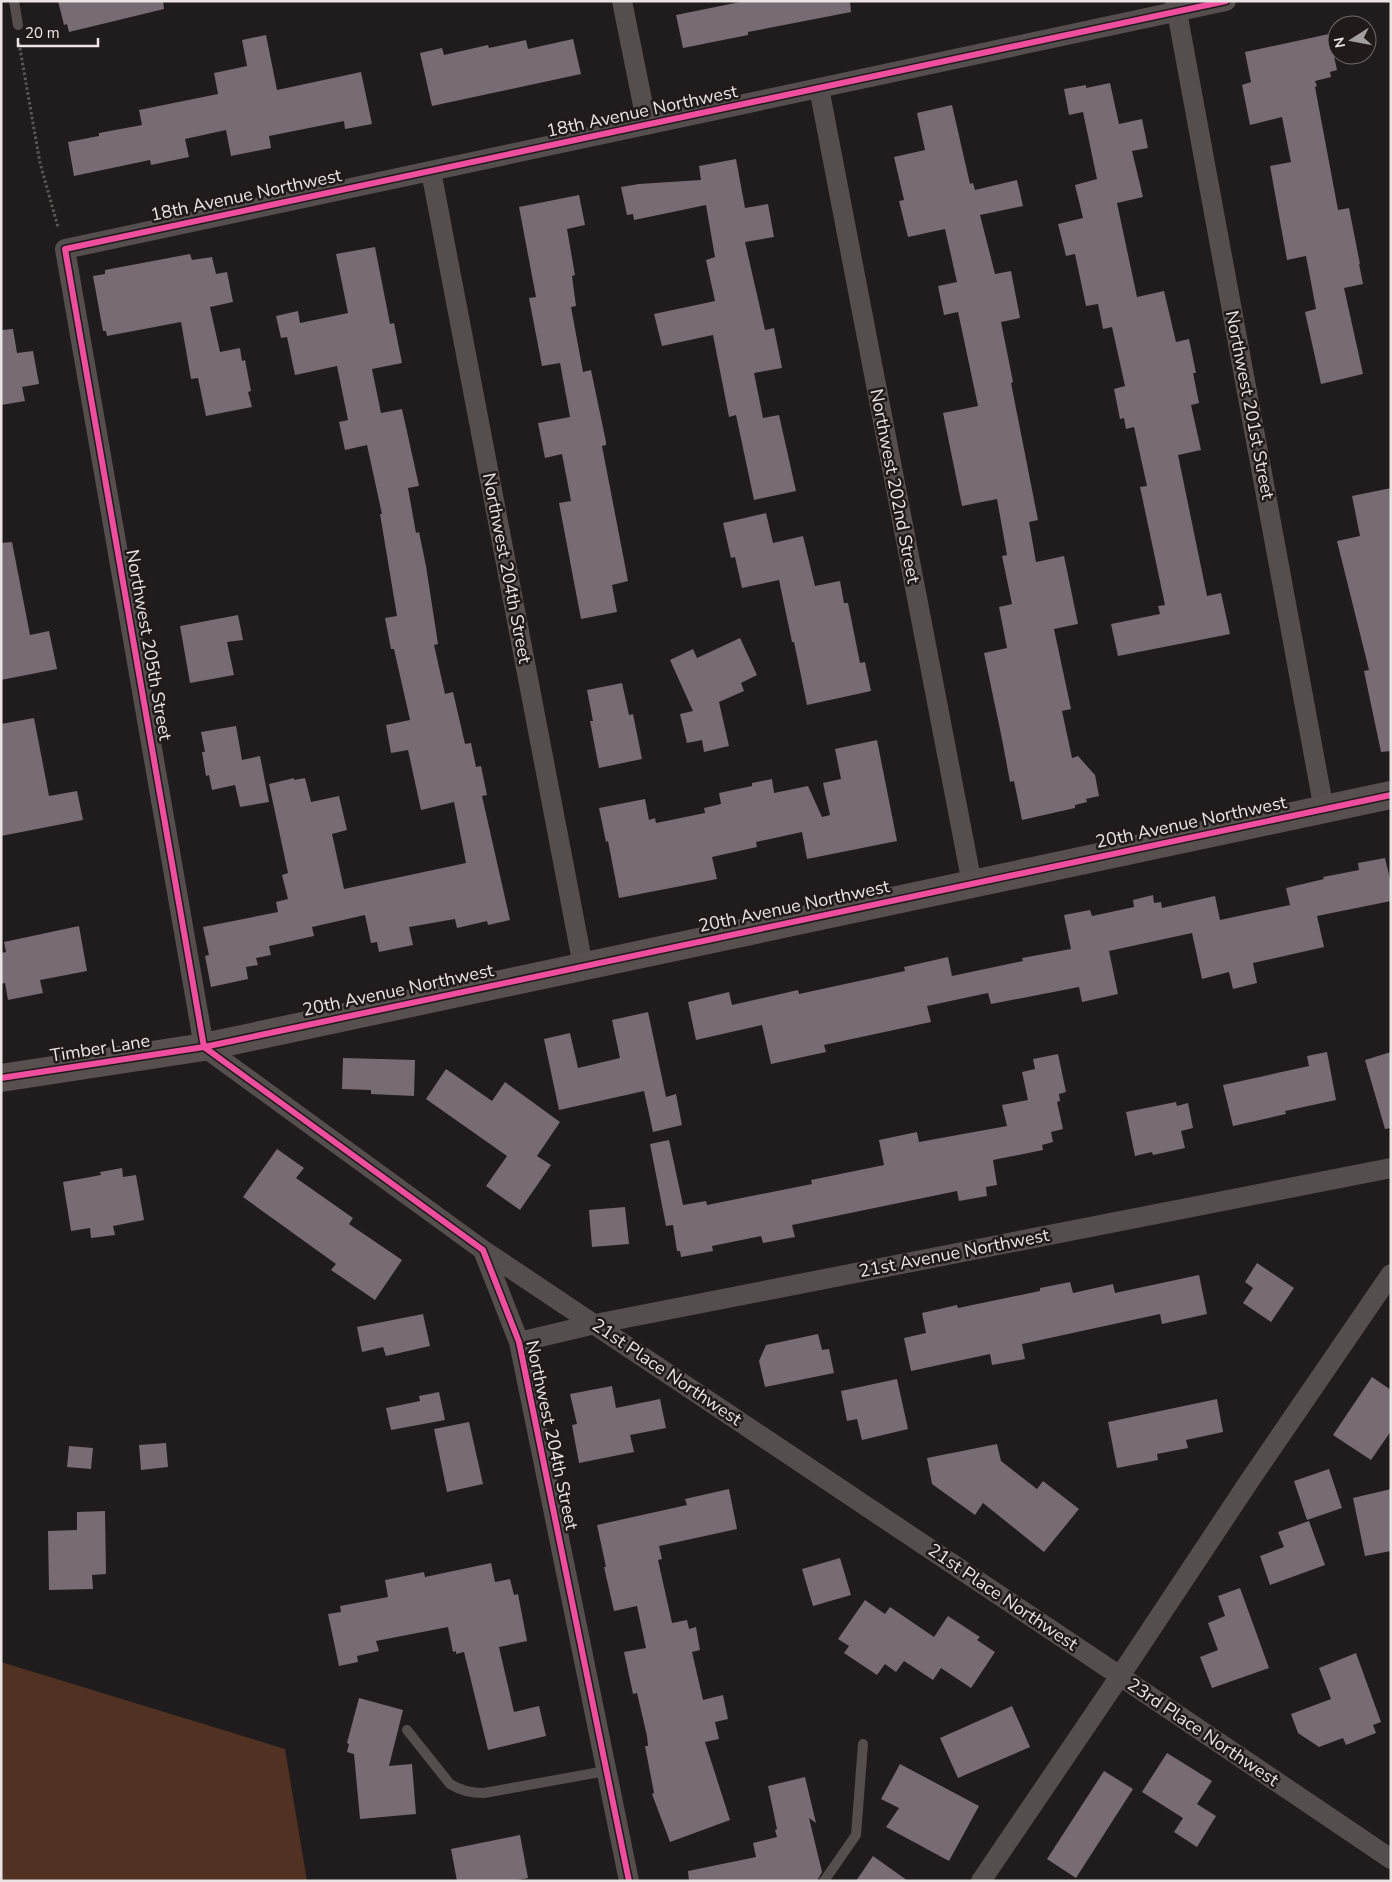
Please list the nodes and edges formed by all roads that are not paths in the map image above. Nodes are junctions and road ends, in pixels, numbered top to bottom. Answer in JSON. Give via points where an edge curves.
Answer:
{"nodes":[{"id":1,"x":14,"y":1,"type":"edge"},
{"id":2,"x":622,"y":1,"type":"edge"},
{"id":3,"x":1226,"y":1,"type":"edge"},
{"id":4,"x":1176,"y":6,"type":"edge"},
{"id":5,"x":18,"y":25,"type":"road end"},
{"id":6,"x":819,"y":88,"type":"junction"},
{"id":7,"x":647,"y":125,"type":"junction"},
{"id":8,"x":431,"y":171,"type":"junction"},
{"id":9,"x":65,"y":249,"type":"joint"},
{"id":10,"x":1391,"y":795,"type":"edge"},
{"id":11,"x":1324,"y":810,"type":"junction"},
{"id":12,"x":972,"y":884,"type":"junction"},
{"id":13,"x":582,"y":966,"type":"junction"},
{"id":14,"x":204,"y":1046,"type":"junction"},
{"id":15,"x":1,"y":1078,"type":"edge"},
{"id":16,"x":1391,"y":1168,"type":"edge"},
{"id":17,"x":483,"y":1250,"type":"junction"},
{"id":18,"x":1391,"y":1274,"type":"edge"},
{"id":19,"x":595,"y":1324,"type":"junction"},
{"id":20,"x":519,"y":1342,"type":"junction"},
{"id":21,"x":1120,"y":1676,"type":"junction"},
{"id":22,"x":407,"y":1730,"type":"dead end"},
{"id":23,"x":863,"y":1744,"type":"dead end"},
{"id":24,"x":606,"y":1771,"type":"junction"},
{"id":25,"x":1391,"y":1859,"type":"edge"},
{"id":26,"x":628,"y":1881,"type":"edge"},
{"id":27,"x":824,"y":1881,"type":"edge"},
{"id":28,"x":981,"y":1881,"type":"edge"}],
"edges":[{"from":1,"to":5,"type":"lane"},
{"from":2,"to":7,"type":"street"},
{"from":3,"to":4,"type":"street","name":"18th Avenue Northwest"},
{"from":4,"to":6,"type":"street","name":"18th Avenue Northwest"},
{"from":4,"to":11,"type":"street","name":"Northwest 201st Street"},
{"from":6,"to":7,"type":"street","name":"18th Avenue Northwest"},
{"from":6,"to":12,"type":"street","name":"Northwest 202nd Street"},
{"from":7,"to":8,"type":"street","name":"18th Avenue Northwest"},
{"from":8,"to":9,"type":"street","name":"18th Avenue Northwest"},
{"from":8,"to":13,"type":"street","name":"Northwest 204th Street"},
{"from":9,"to":14,"type":"street","name":"Northwest 205th Street"},
{"from":10,"to":11,"type":"street","name":"20th Avenue Northwest"},
{"from":11,"to":12,"type":"street","name":"20th Avenue Northwest"},
{"from":12,"to":13,"type":"street","name":"20th Avenue Northwest"},
{"from":13,"to":14,"type":"street","name":"20th Avenue Northwest"},
{"from":14,"to":15,"type":"street","name":"Timber Lane"},
{"from":14,"to":17,"type":"street"},
{"from":16,"to":19,"type":"street","name":"21st Avenue Northwest"},
{"from":17,"to":19,"type":"street","name":"21st Place Northwest"},
{"from":17,"to":20,"type":"street","name":"Northwest 204th Street"},
{"from":18,"to":21,"type":"street"},
{"from":19,"to":20,"type":"street","name":"21st Avenue Northwest"},
{"from":19,"to":21,"type":"street","name":"21st Place Northwest"},
{"from":20,"to":24,"type":"street","name":"Northwest 204th Street"},
{"from":21,"to":25,"type":"street","name":"23rd Place Northwest"},
{"from":21,"to":28,"type":"street","name":"23rd Place Northwest"},
{"from":22,"to":24,"type":"lane","via":[[450,1784],[467,1792],[484,1793]]},
{"from":23,"to":27,"type":"lane","via":[[856,1835]]},
{"from":24,"to":26,"type":"street","name":"Northwest 204th Street"}]}
